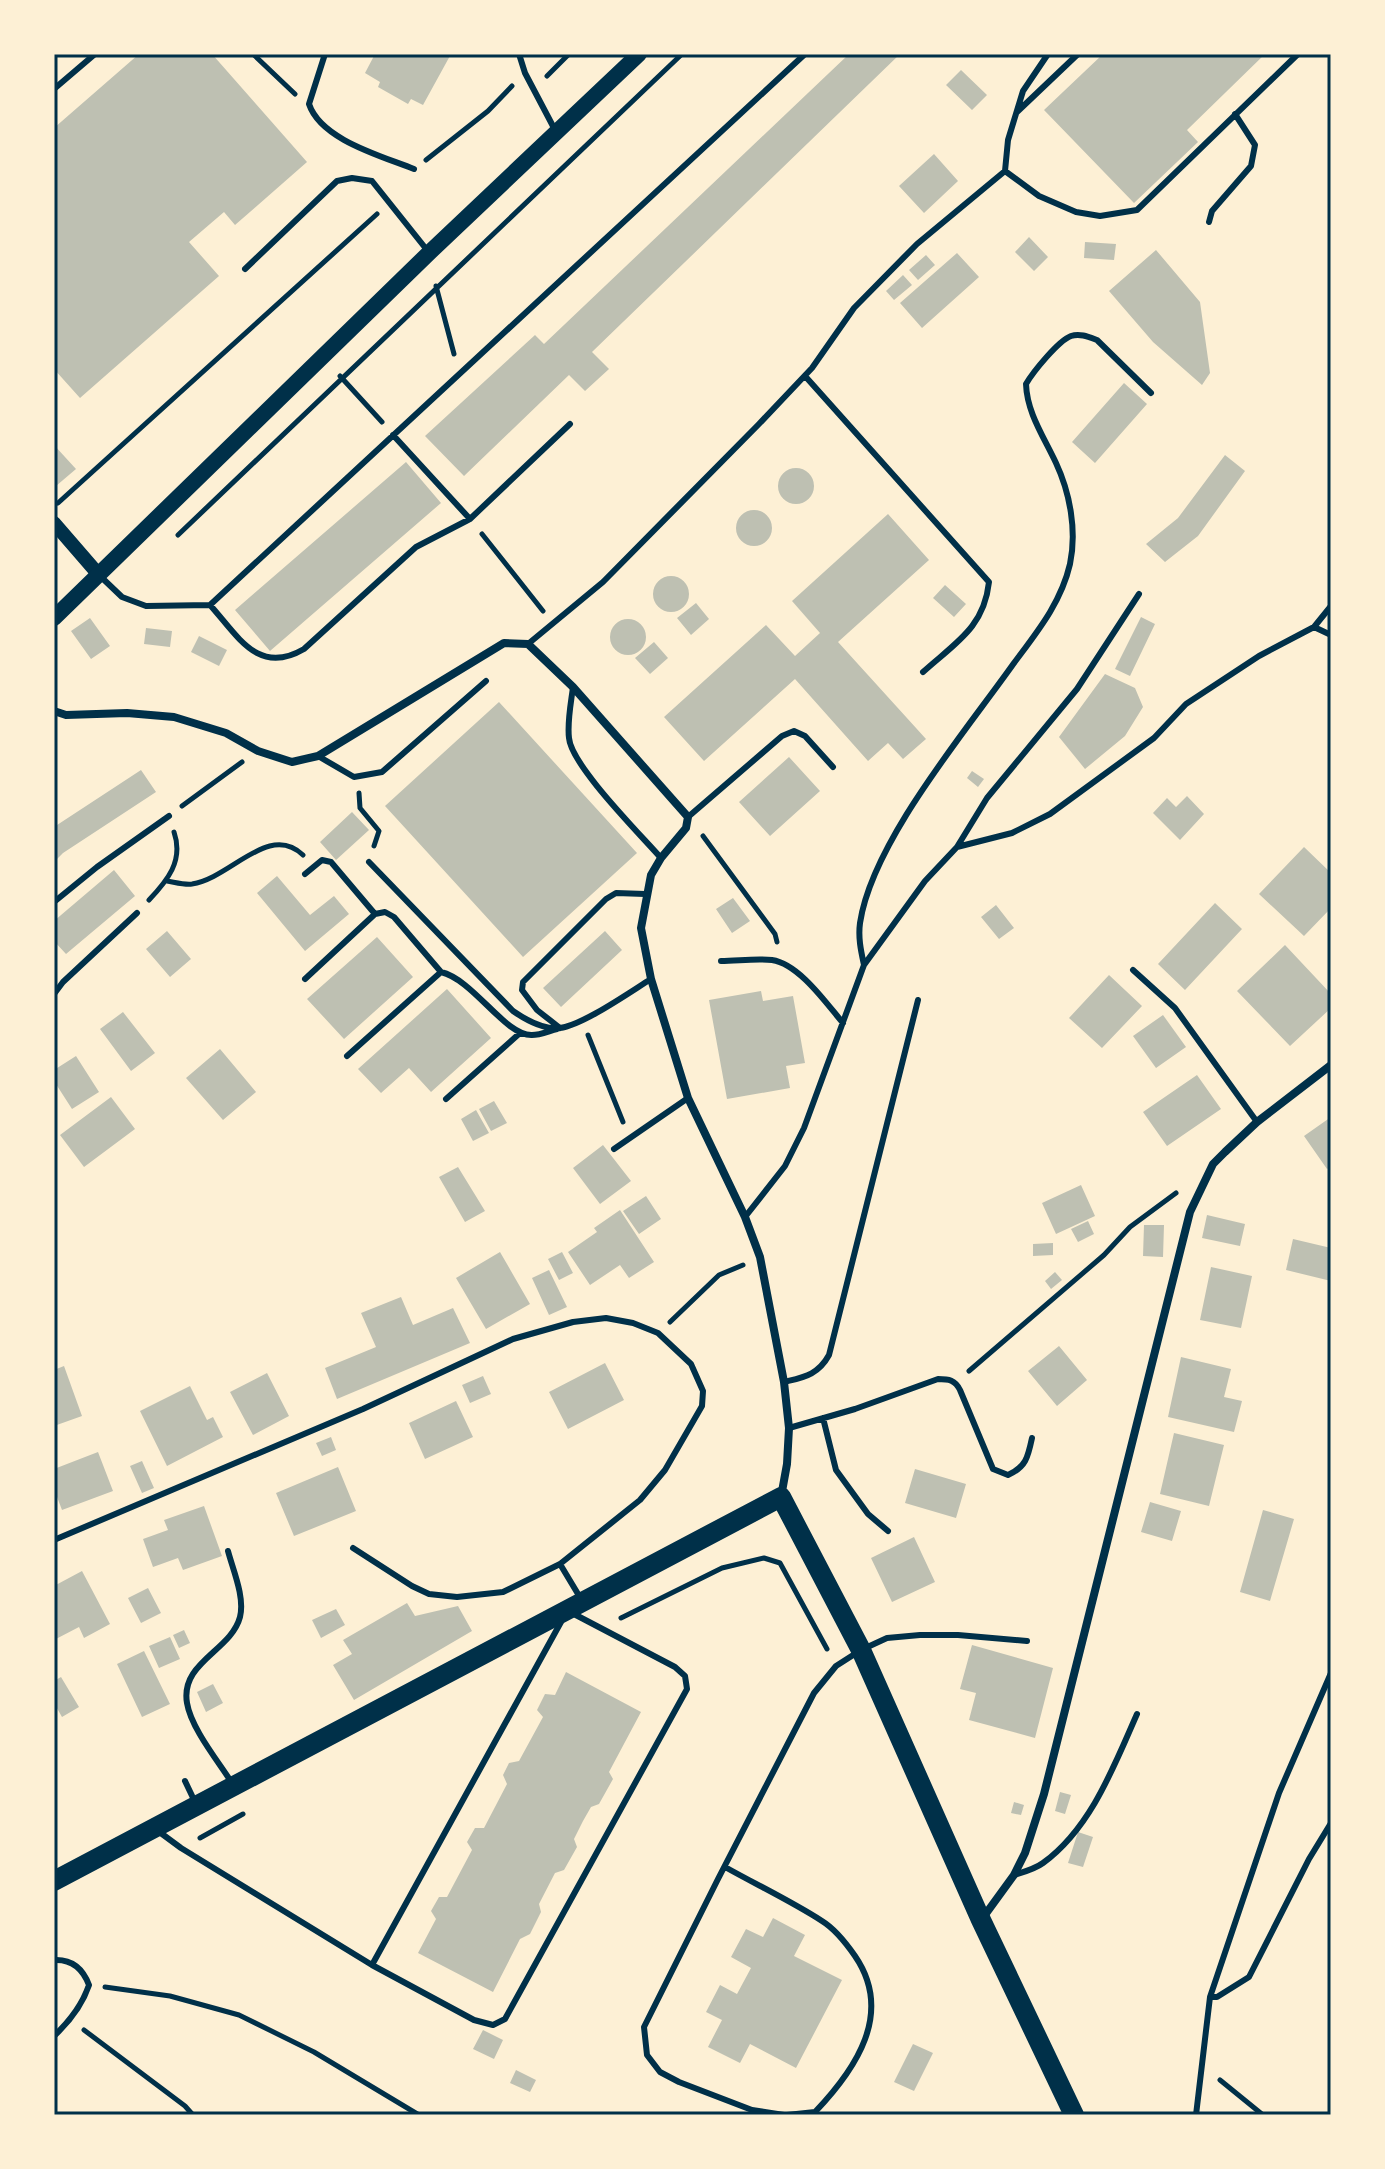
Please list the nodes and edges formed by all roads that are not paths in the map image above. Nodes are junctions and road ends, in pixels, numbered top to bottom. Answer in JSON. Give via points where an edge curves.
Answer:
{"nodes":[{"id":1,"x":95,"y":54,"type":"edge"},
{"id":2,"x":325,"y":54,"type":"edge"},
{"id":3,"x":519,"y":54,"type":"edge"},
{"id":4,"x":639,"y":54,"type":"edge"},
{"id":5,"x":805,"y":54,"type":"edge"},
{"id":6,"x":1048,"y":54,"type":"edge"},
{"id":7,"x":1078,"y":54,"type":"edge"},
{"id":8,"x":1298,"y":54,"type":"edge"},
{"id":9,"x":54,"y":89,"type":"edge"},
{"id":10,"x":1235,"y":114,"type":"junction"},
{"id":11,"x":1014,"y":115,"type":"junction"},
{"id":12,"x":556,"y":134,"type":"junction"},
{"id":13,"x":414,"y":169,"type":"road end"},
{"id":14,"x":1005,"y":171,"type":"junction"},
{"id":15,"x":1209,"y":222,"type":"dead end"},
{"id":16,"x":430,"y":252,"type":"junction"},
{"id":17,"x":245,"y":269,"type":"dead end"},
{"id":18,"x":805,"y":376,"type":"junction"},
{"id":19,"x":1151,"y":393,"type":"dead end"},
{"id":20,"x":570,"y":424,"type":"dead end"},
{"id":21,"x":393,"y":435,"type":"junction"},
{"id":22,"x":470,"y":519,"type":"junction"},
{"id":23,"x":54,"y":523,"type":"edge"},
{"id":24,"x":99,"y":575,"type":"junction"},
{"id":25,"x":1139,"y":594,"type":"dead end"},
{"id":26,"x":210,"y":605,"type":"junction"},
{"id":27,"x":1331,"y":606,"type":"edge"},
{"id":28,"x":54,"y":618,"type":"edge"},
{"id":29,"x":1314,"y":627,"type":"junction"},
{"id":30,"x":1331,"y":635,"type":"edge"},
{"id":31,"x":528,"y":644,"type":"junction"},
{"id":32,"x":923,"y":672,"type":"dead end"},
{"id":33,"x":486,"y":681,"type":"dead end"},
{"id":34,"x":573,"y":687,"type":"junction"},
{"id":35,"x":54,"y":711,"type":"edge"},
{"id":36,"x":318,"y":756,"type":"junction"},
{"id":37,"x":833,"y":767,"type":"dead end"},
{"id":38,"x":169,"y":816,"type":"road end"},
{"id":39,"x":688,"y":817,"type":"junction"},
{"id":40,"x":957,"y":847,"type":"junction"},
{"id":41,"x":661,"y":858,"type":"junction"},
{"id":42,"x":369,"y":862,"type":"dead end"},
{"id":43,"x":305,"y":874,"type":"dead end"},
{"id":44,"x":645,"y":894,"type":"junction"},
{"id":45,"x":54,"y":902,"type":"edge"},
{"id":46,"x":137,"y":913,"type":"road end"},
{"id":47,"x":375,"y":914,"type":"junction"},
{"id":48,"x":721,"y":961,"type":"dead end"},
{"id":49,"x":864,"y":965,"type":"junction"},
{"id":50,"x":1133,"y":970,"type":"dead end"},
{"id":51,"x":441,"y":972,"type":"junction"},
{"id":52,"x":305,"y":979,"type":"dead end"},
{"id":53,"x":651,"y":979,"type":"junction"},
{"id":54,"x":54,"y":994,"type":"edge"},
{"id":55,"x":918,"y":1000,"type":"dead end"},
{"id":56,"x":843,"y":1023,"type":"junction"},
{"id":57,"x":560,"y":1028,"type":"junction"},
{"id":58,"x":520,"y":1033,"type":"junction"},
{"id":59,"x":347,"y":1056,"type":"dead end"},
{"id":60,"x":1331,"y":1065,"type":"edge"},
{"id":61,"x":688,"y":1098,"type":"junction"},
{"id":62,"x":446,"y":1099,"type":"dead end"},
{"id":63,"x":1257,"y":1122,"type":"junction"},
{"id":64,"x":614,"y":1149,"type":"dead end"},
{"id":65,"x":745,"y":1217,"type":"junction"},
{"id":66,"x":784,"y":1382,"type":"junction"},
{"id":67,"x":823,"y":1418,"type":"junction"},
{"id":68,"x":789,"y":1428,"type":"junction"},
{"id":69,"x":1032,"y":1438,"type":"dead end"},
{"id":70,"x":781,"y":1497,"type":"junction"},
{"id":71,"x":54,"y":1528,"type":"edge"},
{"id":72,"x":888,"y":1531,"type":"dead end"},
{"id":73,"x":56,"y":1539,"type":"edge"},
{"id":74,"x":353,"y":1548,"type":"dead end"},
{"id":75,"x":228,"y":1551,"type":"dead end"},
{"id":76,"x":560,"y":1564,"type":"junction"},
{"id":77,"x":575,"y":1606,"type":"junction"},
{"id":78,"x":1027,"y":1641,"type":"dead end"},
{"id":79,"x":861,"y":1650,"type":"junction"},
{"id":80,"x":1331,"y":1673,"type":"edge"},
{"id":81,"x":1137,"y":1714,"type":"dead end"},
{"id":82,"x":185,"y":1781,"type":"dead end"},
{"id":83,"x":234,"y":1786,"type":"junction"},
{"id":84,"x":196,"y":1805,"type":"junction"},
{"id":85,"x":1331,"y":1823,"type":"edge"},
{"id":86,"x":154,"y":1828,"type":"junction"},
{"id":87,"x":725,"y":1867,"type":"junction"},
{"id":88,"x":1014,"y":1875,"type":"junction"},
{"id":89,"x":54,"y":1883,"type":"edge"},
{"id":90,"x":981,"y":1920,"type":"junction"},
{"id":91,"x":54,"y":1960,"type":"edge"},
{"id":92,"x":372,"y":1965,"type":"junction"},
{"id":93,"x":1210,"y":1997,"type":"junction"},
{"id":94,"x":54,"y":2036,"type":"edge"},
{"id":95,"x":752,"y":2113,"type":"edge"},
{"id":96,"x":786,"y":2115,"type":"edge"},
{"id":97,"x":1074,"y":2115,"type":"edge"},
{"id":98,"x":1196,"y":2115,"type":"edge"}],
"edges":[{"from":1,"to":9,"type":"lane"},
{"from":2,"to":13,"type":"lane","via":[[309,104],[319,122],[361,148]]},
{"from":3,"to":12,"type":"lane"},
{"from":4,"to":12,"type":"main road"},
{"from":5,"to":21,"type":"lane"},
{"from":6,"to":11,"type":"lane"},
{"from":7,"to":11,"type":"lane"},
{"from":8,"to":10,"type":"lane"},
{"from":10,"to":14,"type":"lane","via":[[1137,210],[1100,216],[1076,212],[1039,196]]},
{"from":10,"to":15,"type":"lane","via":[[1255,145],[1251,166],[1212,211]]},
{"from":11,"to":14,"type":"lane"},
{"from":12,"to":16,"type":"main road"},
{"from":14,"to":18,"type":"lane","via":[[917,244],[854,308]]},
{"from":16,"to":17,"type":"lane","via":[[372,181],[352,178],[337,181]]},
{"from":16,"to":24,"type":"main road"},
{"from":18,"to":31,"type":"lane","via":[[603,582]]},
{"from":18,"to":32,"type":"lane","via":[[989,582],[987,604],[975,624]]},
{"from":19,"to":49,"type":"lane","via":[[1087,336],[1073,335],[1062,343],[1026,384],[1030,409],[1066,493],[1072,518],[1070,562],[1055,607],[898,829],[866,896],[859,939]]},
{"from":20,"to":22,"type":"lane"},
{"from":21,"to":22,"type":"lane"},
{"from":21,"to":26,"type":"lane"},
{"from":22,"to":26,"type":"lane","via":[[416,547],[288,658],[267,658],[250,650]]},
{"from":23,"to":24,"type":"street"},
{"from":24,"to":26,"type":"lane","via":[[122,597],[146,606]]},
{"from":24,"to":28,"type":"main road"},
{"from":25,"to":40,"type":"lane","via":[[1077,689],[987,798]]},
{"from":27,"to":29,"type":"lane"},
{"from":29,"to":30,"type":"lane"},
{"from":29,"to":40,"type":"lane","via":[[1186,704],[1154,738],[1050,814],[1012,833]]},
{"from":31,"to":34,"type":"street"},
{"from":31,"to":36,"type":"street","via":[[504,643]]},
{"from":33,"to":36,"type":"lane","via":[[382,772],[354,777]]},
{"from":34,"to":39,"type":"street"},
{"from":34,"to":41,"type":"lane","via":[[573,750]]},
{"from":35,"to":36,"type":"street","via":[[174,717],[292,762]]},
{"from":37,"to":39,"type":"lane","via":[[794,731]]},
{"from":38,"to":45,"type":"lane"},
{"from":39,"to":41,"type":"street","via":[[686,828]]},
{"from":40,"to":49,"type":"lane","via":[[925,881]]},
{"from":41,"to":44,"type":"street"},
{"from":42,"to":57,"type":"lane","via":[[513,1011],[531,1023]]},
{"from":43,"to":47,"type":"lane","via":[[322,860],[331,862]]},
{"from":44,"to":53,"type":"street","via":[[641,928]]},
{"from":44,"to":57,"type":"lane","via":[[616,893],[606,899],[523,982],[522,990],[537,1010]]},
{"from":46,"to":54,"type":"lane"},
{"from":47,"to":51,"type":"lane","via":[[394,917]]},
{"from":47,"to":52,"type":"lane"},
{"from":48,"to":56,"type":"lane","via":[[781,963],[811,986]]},
{"from":49,"to":56,"type":"lane"},
{"from":50,"to":63,"type":"lane","via":[[1175,1008]]},
{"from":51,"to":58,"type":"lane","via":[[466,983]]},
{"from":51,"to":59,"type":"lane"},
{"from":53,"to":57,"type":"lane"},
{"from":53,"to":61,"type":"street"},
{"from":55,"to":66,"type":"lane","via":[[829,1355],[812,1375]]},
{"from":56,"to":65,"type":"lane","via":[[785,1166]]},
{"from":57,"to":58,"type":"lane"},
{"from":58,"to":62,"type":"lane"},
{"from":60,"to":63,"type":"street"},
{"from":61,"to":64,"type":"lane"},
{"from":61,"to":65,"type":"street"},
{"from":63,"to":88,"type":"street","via":[[1213,1164],[1190,1212],[1059,1742]]},
{"from":65,"to":66,"type":"street","via":[[760,1257]]},
{"from":66,"to":68,"type":"street"},
{"from":67,"to":68,"type":"lane"},
{"from":67,"to":69,"type":"lane","via":[[949,1379],[957,1383],[993,1469],[1008,1475],[1023,1466]]},
{"from":67,"to":72,"type":"lane","via":[[836,1470],[868,1514]]},
{"from":68,"to":70,"type":"street"},
{"from":70,"to":77,"type":"main road"},
{"from":70,"to":79,"type":"main road"},
{"from":71,"to":73,"type":"lane"},
{"from":73,"to":76,"type":"lane","via":[[513,1339],[573,1322],[606,1318],[633,1323],[658,1333],[691,1364],[703,1391],[702,1406],[665,1470],[640,1500]]},
{"from":74,"to":76,"type":"lane","via":[[412,1586],[457,1597],[503,1592]]},
{"from":75,"to":83,"type":"lane","via":[[240,1616],[230,1636],[198,1664],[186,1700],[194,1723]]},
{"from":76,"to":77,"type":"lane"},
{"from":77,"to":83,"type":"main road"},
{"from":77,"to":92,"type":"lane"},
{"from":77,"to":92,"type":"lane","via":[[601,1628],[675,1667],[685,1676],[687,1689],[505,2019],[493,2025],[474,2020]]},
{"from":78,"to":79,"type":"lane","via":[[920,1635],[887,1638]]},
{"from":79,"to":87,"type":"lane","via":[[836,1666],[814,1693]]},
{"from":79,"to":90,"type":"main road"},
{"from":80,"to":93,"type":"lane","via":[[1279,1793]]},
{"from":81,"to":88,"type":"lane","via":[[1108,1780],[1071,1835],[1040,1865]]},
{"from":82,"to":84,"type":"lane"},
{"from":83,"to":84,"type":"main road"},
{"from":84,"to":86,"type":"main road"},
{"from":85,"to":93,"type":"lane","via":[[1249,1977]]},
{"from":86,"to":89,"type":"main road"},
{"from":86,"to":92,"type":"lane"},
{"from":87,"to":95,"type":"lane","via":[[644,2027],[647,2055],[660,2072]]},
{"from":87,"to":96,"type":"lane","via":[[824,1922],[864,1968],[872,1993],[872,2021],[848,2072],[815,2112]]},
{"from":88,"to":90,"type":"street"},
{"from":90,"to":97,"type":"main road"},
{"from":91,"to":94,"type":"lane","via":[[72,1962],[89,1985],[84,2000]]},
{"from":93,"to":98,"type":"lane"},
{"from":95,"to":96,"type":"lane"}]}
